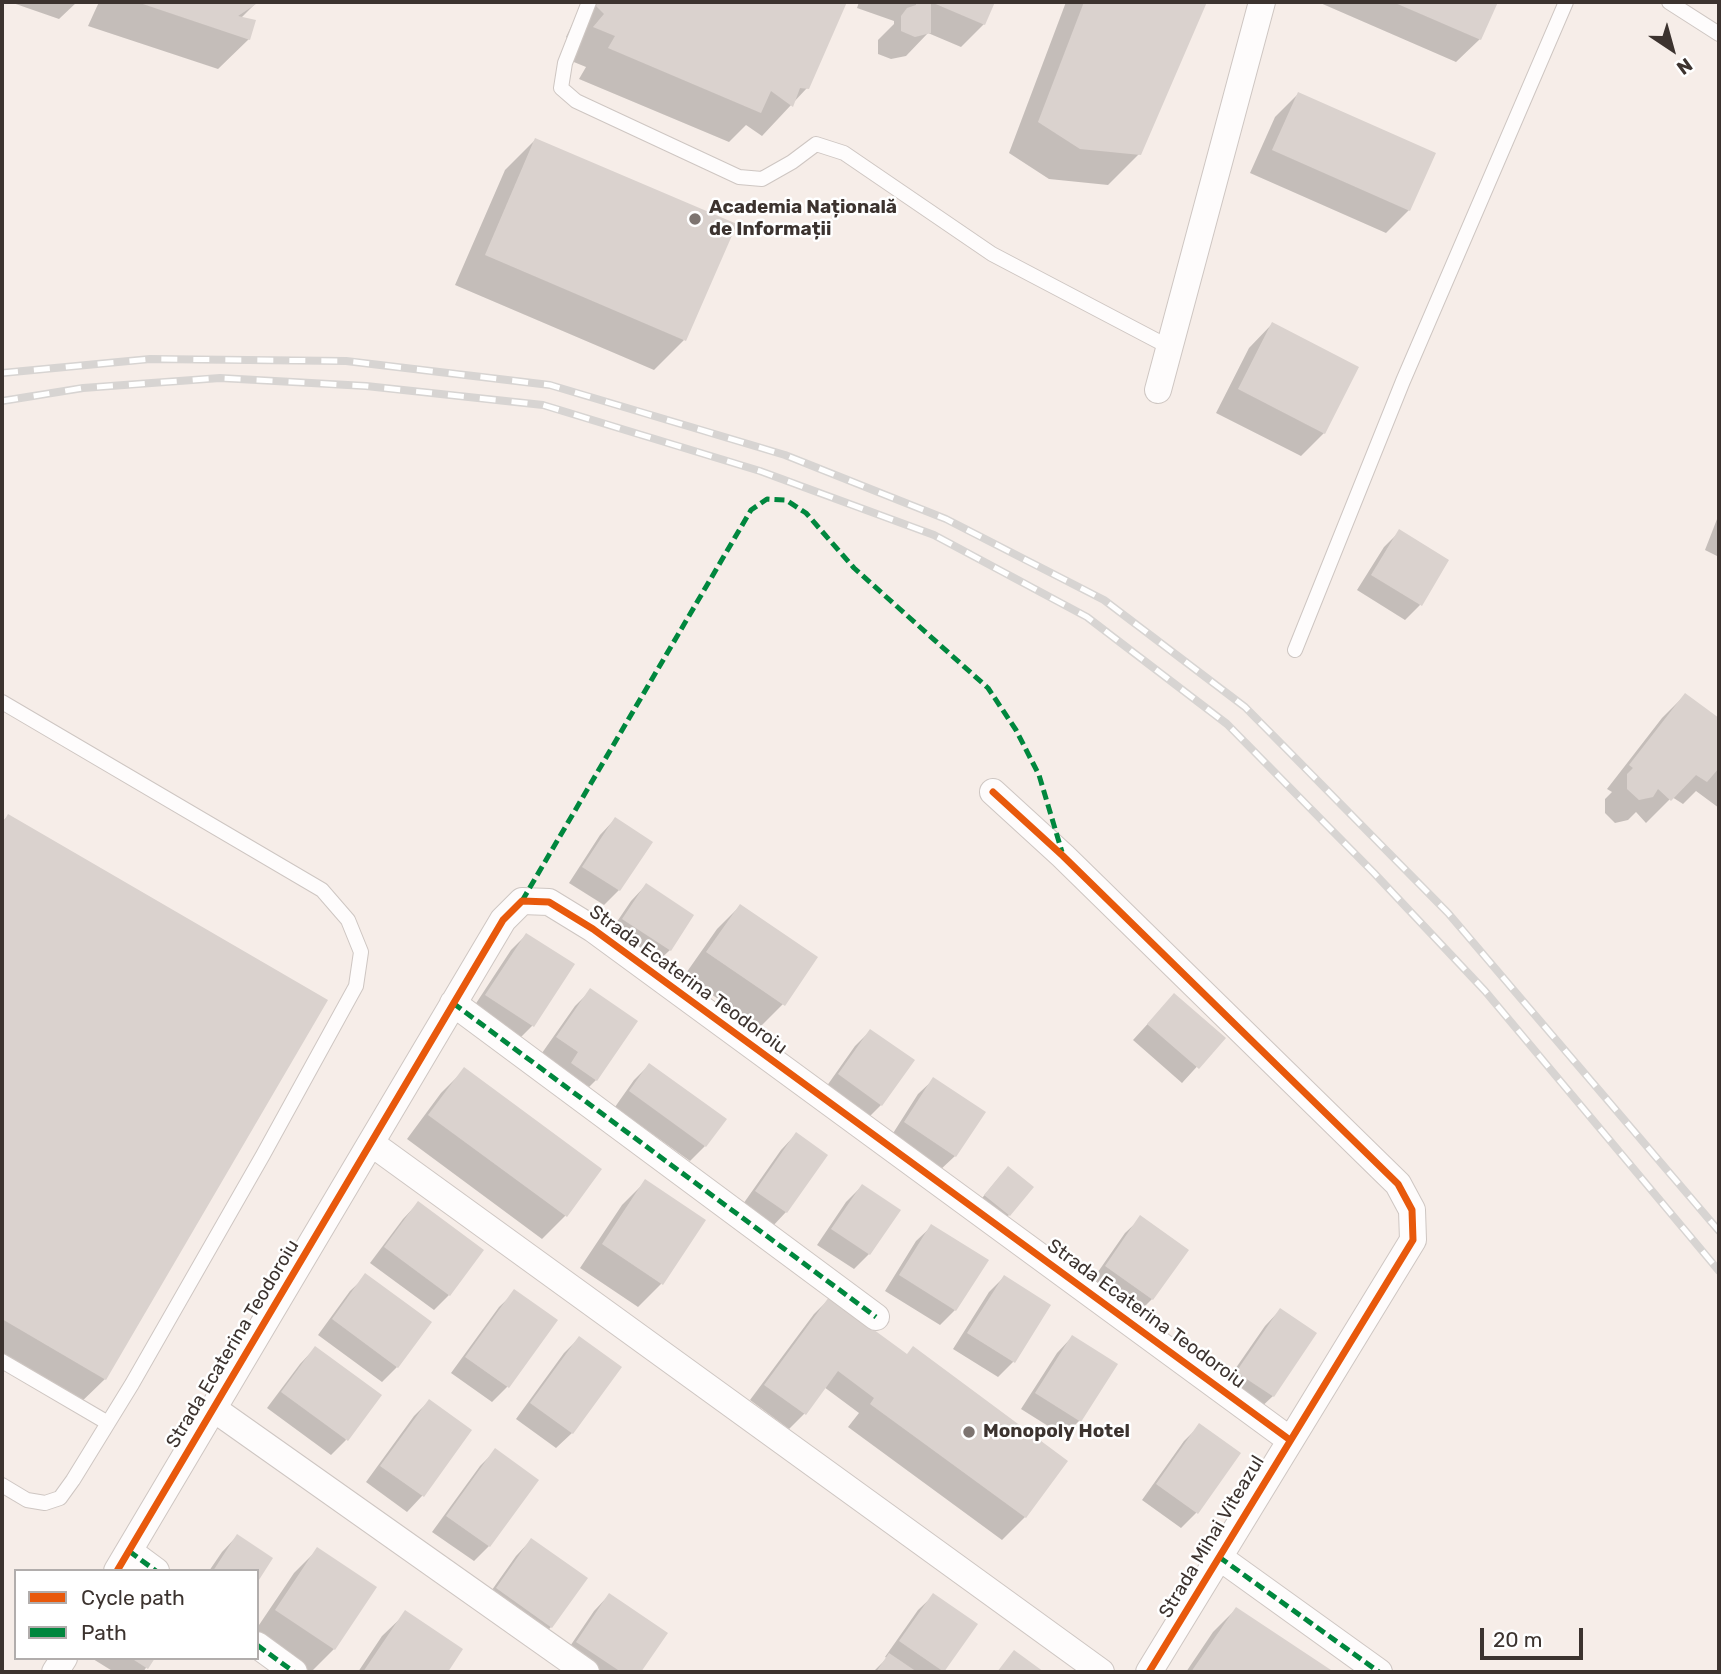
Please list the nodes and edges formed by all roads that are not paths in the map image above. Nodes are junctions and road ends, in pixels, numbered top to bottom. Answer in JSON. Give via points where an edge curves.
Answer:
{"nodes":[{"id":1,"x":589,"y":2,"type":"edge"},
{"id":2,"x":1262,"y":2,"type":"edge"},
{"id":3,"x":1566,"y":2,"type":"edge"},
{"id":4,"x":1669,"y":2,"type":"edge"},
{"id":5,"x":1719,"y":34,"type":"edge"},
{"id":6,"x":1169,"y":347,"type":"junction"},
{"id":7,"x":1158,"y":390,"type":"dead end"},
{"id":8,"x":1295,"y":650,"type":"dead end"},
{"id":9,"x":2,"y":702,"type":"edge"},
{"id":10,"x":993,"y":792,"type":"dead end"},
{"id":11,"x":453,"y":1003,"type":"junction"},
{"id":12,"x":371,"y":1143,"type":"junction"},
{"id":13,"x":876,"y":1317,"type":"dead end"},
{"id":14,"x":2,"y":1361,"type":"edge"},
{"id":15,"x":214,"y":1409,"type":"junction"},
{"id":16,"x":108,"y":1423,"type":"junction"},
{"id":17,"x":1290,"y":1440,"type":"junction"},
{"id":18,"x":2,"y":1485,"type":"edge"},
{"id":19,"x":1219,"y":1557,"type":"junction"},
{"id":20,"x":123,"y":1561,"type":"edge"},
{"id":21,"x":149,"y":1569,"type":"edge"},
{"id":22,"x":259,"y":1646,"type":"edge"},
{"id":23,"x":294,"y":1672,"type":"edge"},
{"id":24,"x":586,"y":1672,"type":"edge"},
{"id":25,"x":1101,"y":1672,"type":"edge"},
{"id":26,"x":1149,"y":1672,"type":"edge"},
{"id":27,"x":1379,"y":1672,"type":"edge"}],
"edges":[{"from":1,"to":6,"type":"lane","via":[[565,63],[561,88],[576,102],[739,177],[762,179],[816,144],[844,153],[992,254]]},
{"from":2,"to":6,"type":"street"},
{"from":3,"to":8,"type":"lane","via":[[1403,381]]},
{"from":4,"to":5,"type":"lane"},
{"from":6,"to":7,"type":"street"},
{"from":9,"to":16,"type":"lane","via":[[322,890],[348,920],[361,952],[349,998]]},
{"from":10,"to":17,"type":"street","name":"Strada Mihai Viteazul","via":[[1398,1184],[1412,1210],[1413,1240]]},
{"from":11,"to":12,"type":"street","name":"Strada Ecaterina Teodoroiu"},
{"from":11,"to":13,"type":"street"},
{"from":11,"to":17,"type":"street","name":"Strada Ecaterina Teodoroiu","via":[[503,920],[522,901],[549,902],[614,944]]},
{"from":12,"to":15,"type":"street","name":"Strada Ecaterina Teodoroiu"},
{"from":12,"to":25,"type":"street"},
{"from":14,"to":16,"type":"lane"},
{"from":15,"to":20,"type":"street","name":"Strada Ecaterina Teodoroiu"},
{"from":15,"to":24,"type":"street"},
{"from":16,"to":18,"type":"lane","via":[[60,1497],[45,1503],[27,1500]]},
{"from":17,"to":19,"type":"street","name":"Strada Mihai Viteazul"},
{"from":19,"to":26,"type":"street","name":"Strada Mihai Viteazul"},
{"from":19,"to":27,"type":"street"},
{"from":20,"to":21,"type":"street"},
{"from":22,"to":23,"type":"street"}]}
